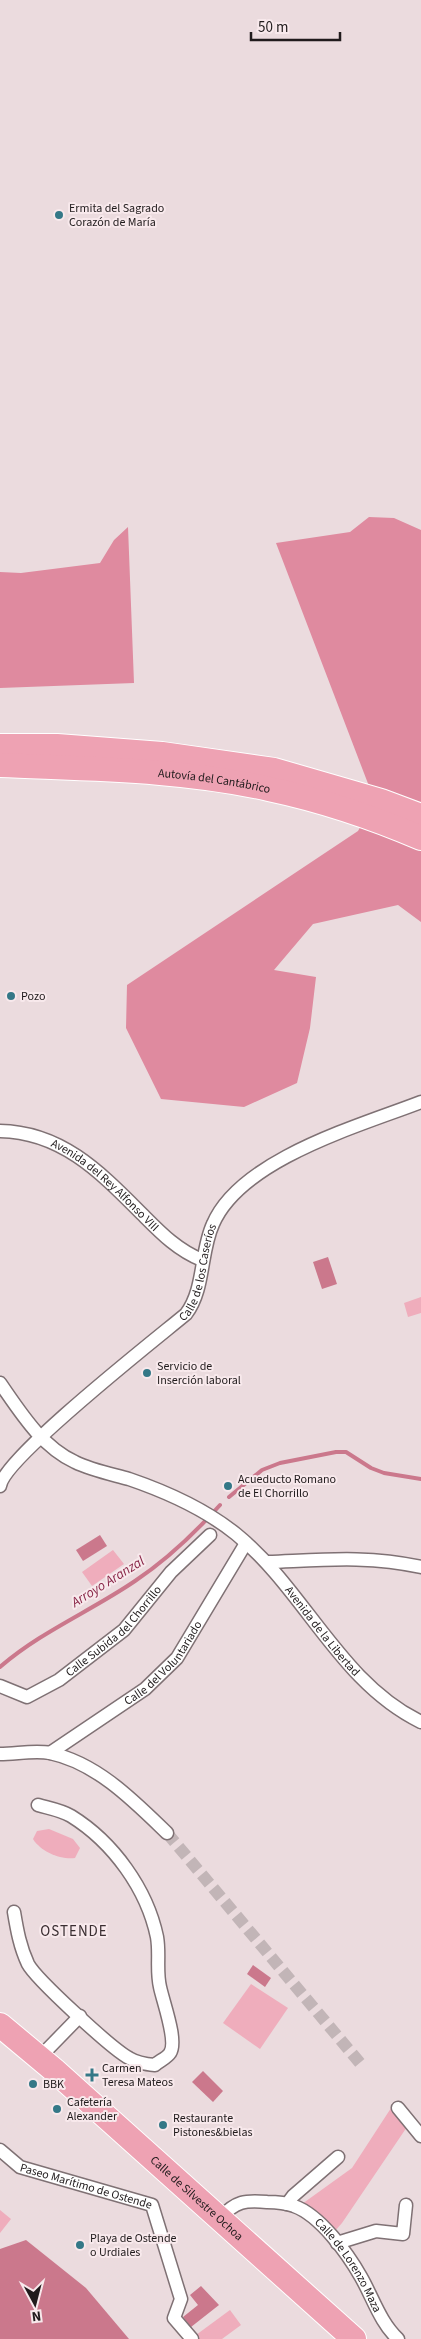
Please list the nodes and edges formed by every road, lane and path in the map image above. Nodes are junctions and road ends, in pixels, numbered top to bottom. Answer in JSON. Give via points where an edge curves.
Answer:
{"nodes":[{"id":1,"x":0,"y":746,"type":"edge"},
{"id":2,"x":0,"y":765,"type":"edge"},
{"id":3,"x":421,"y":816,"type":"edge"},
{"id":4,"x":421,"y":838,"type":"edge"},
{"id":5,"x":421,"y":1102,"type":"edge"},
{"id":6,"x":0,"y":1131,"type":"edge"},
{"id":7,"x":202,"y":1260,"type":"junction"},
{"id":8,"x":0,"y":1383,"type":"edge"},
{"id":9,"x":40,"y":1436,"type":"junction"},
{"id":10,"x":0,"y":1482,"type":"edge"},
{"id":11,"x":210,"y":1535,"type":"dead end"},
{"id":12,"x":246,"y":1543,"type":"junction"},
{"id":13,"x":268,"y":1562,"type":"junction"},
{"id":14,"x":421,"y":1566,"type":"edge"},
{"id":15,"x":0,"y":1686,"type":"edge"},
{"id":16,"x":421,"y":1722,"type":"edge"},
{"id":17,"x":50,"y":1753,"type":"junction"},
{"id":18,"x":0,"y":1754,"type":"edge"},
{"id":19,"x":38,"y":1805,"type":"dead end"},
{"id":20,"x":167,"y":1833,"type":"tunnel mouth"},
{"id":21,"x":14,"y":1912,"type":"dead end"},
{"id":22,"x":80,"y":2016,"type":"junction"},
{"id":23,"x":0,"y":2026,"type":"edge"},
{"id":24,"x":39,"y":2058,"type":"junction"},
{"id":25,"x":398,"y":2108,"type":"dead end"},
{"id":26,"x":421,"y":2136,"type":"edge"},
{"id":27,"x":0,"y":2150,"type":"edge"},
{"id":28,"x":338,"y":2157,"type":"dead end"},
{"id":29,"x":284,"y":2204,"type":"junction"},
{"id":30,"x":406,"y":2205,"type":"dead end"},
{"id":31,"x":220,"y":2218,"type":"junction"},
{"id":32,"x":337,"y":2242,"type":"junction"},
{"id":33,"x":192,"y":2339,"type":"edge"},
{"id":34,"x":354,"y":2339,"type":"edge"},
{"id":35,"x":398,"y":2339,"type":"edge"}],
"edges":[{"from":1,"to":3,"type":"highway","name":"Autovía del Cantábrico","via":[[57,746],[162,754],[274,770]]},
{"from":2,"to":4,"type":"highway","name":"Autovía del Cantábrico","via":[[183,775],[269,788],[374,818]]},
{"from":5,"to":7,"type":"street","name":"Calle de los Caseríos","via":[[271,1165],[237,1190],[222,1208],[212,1224]]},
{"from":6,"to":7,"type":"street","name":"Avenida del Rey Alfonso VIII","via":[[57,1142],[91,1165],[167,1239]]},
{"from":7,"to":9,"type":"street","name":"Calle de los Caseríos","via":[[197,1294],[186,1314]]},
{"from":8,"to":9,"type":"street"},
{"from":9,"to":10,"type":"street","name":"Calle de los Caseríos"},
{"from":9,"to":12,"type":"street","name":"Avenida de la Libertad","via":[[75,1462],[177,1497]]},
{"from":11,"to":15,"type":"street","name":"Calle Subida del Chorrillo","via":[[171,1572],[124,1630],[59,1680],[27,1696]]},
{"from":12,"to":13,"type":"street","name":"Avenida de la Libertad"},
{"from":12,"to":17,"type":"street","name":"Calle del Voluntariado","via":[[177,1658],[146,1689]]},
{"from":13,"to":14,"type":"street","via":[[365,1558]]},
{"from":13,"to":16,"type":"street","name":"Avenida de la Libertad","via":[[335,1650],[366,1682]]},
{"from":17,"to":18,"type":"street"},
{"from":17,"to":20,"type":"street","via":[[80,1764],[117,1787]]},
{"from":19,"to":22,"type":"street","via":[[69,1815],[88,1828],[110,1848],[130,1874],[152,1918],[157,1940],[158,1980],[174,2044],[169,2054],[154,2065],[142,2064],[128,2058]]},
{"from":21,"to":22,"type":"street","via":[[19,1941],[29,1965]]},
{"from":22,"to":24,"type":"street"},
{"from":23,"to":24,"type":"highway","name":"Calle de Silvestre Ochoa"},
{"from":24,"to":31,"type":"highway","name":"Calle de Silvestre Ochoa"},
{"from":25,"to":26,"type":"street"},
{"from":27,"to":33,"type":"street","name":"Paseo Marítimo de Ostende","via":[[20,2167],[152,2205],[182,2299],[174,2318]]},
{"from":28,"to":29,"type":"street"},
{"from":29,"to":31,"type":"street","name":"Calle de Lorenzo Maza","via":[[251,2200],[233,2205]]},
{"from":29,"to":32,"type":"street","name":"Calle de Lorenzo Maza","via":[[310,2215]]},
{"from":30,"to":32,"type":"street","via":[[403,2234],[376,2231]]},
{"from":31,"to":34,"type":"highway","name":"Calle de Silvestre Ochoa"},
{"from":32,"to":35,"type":"street","name":"Calle de Lorenzo Maza"}]}
